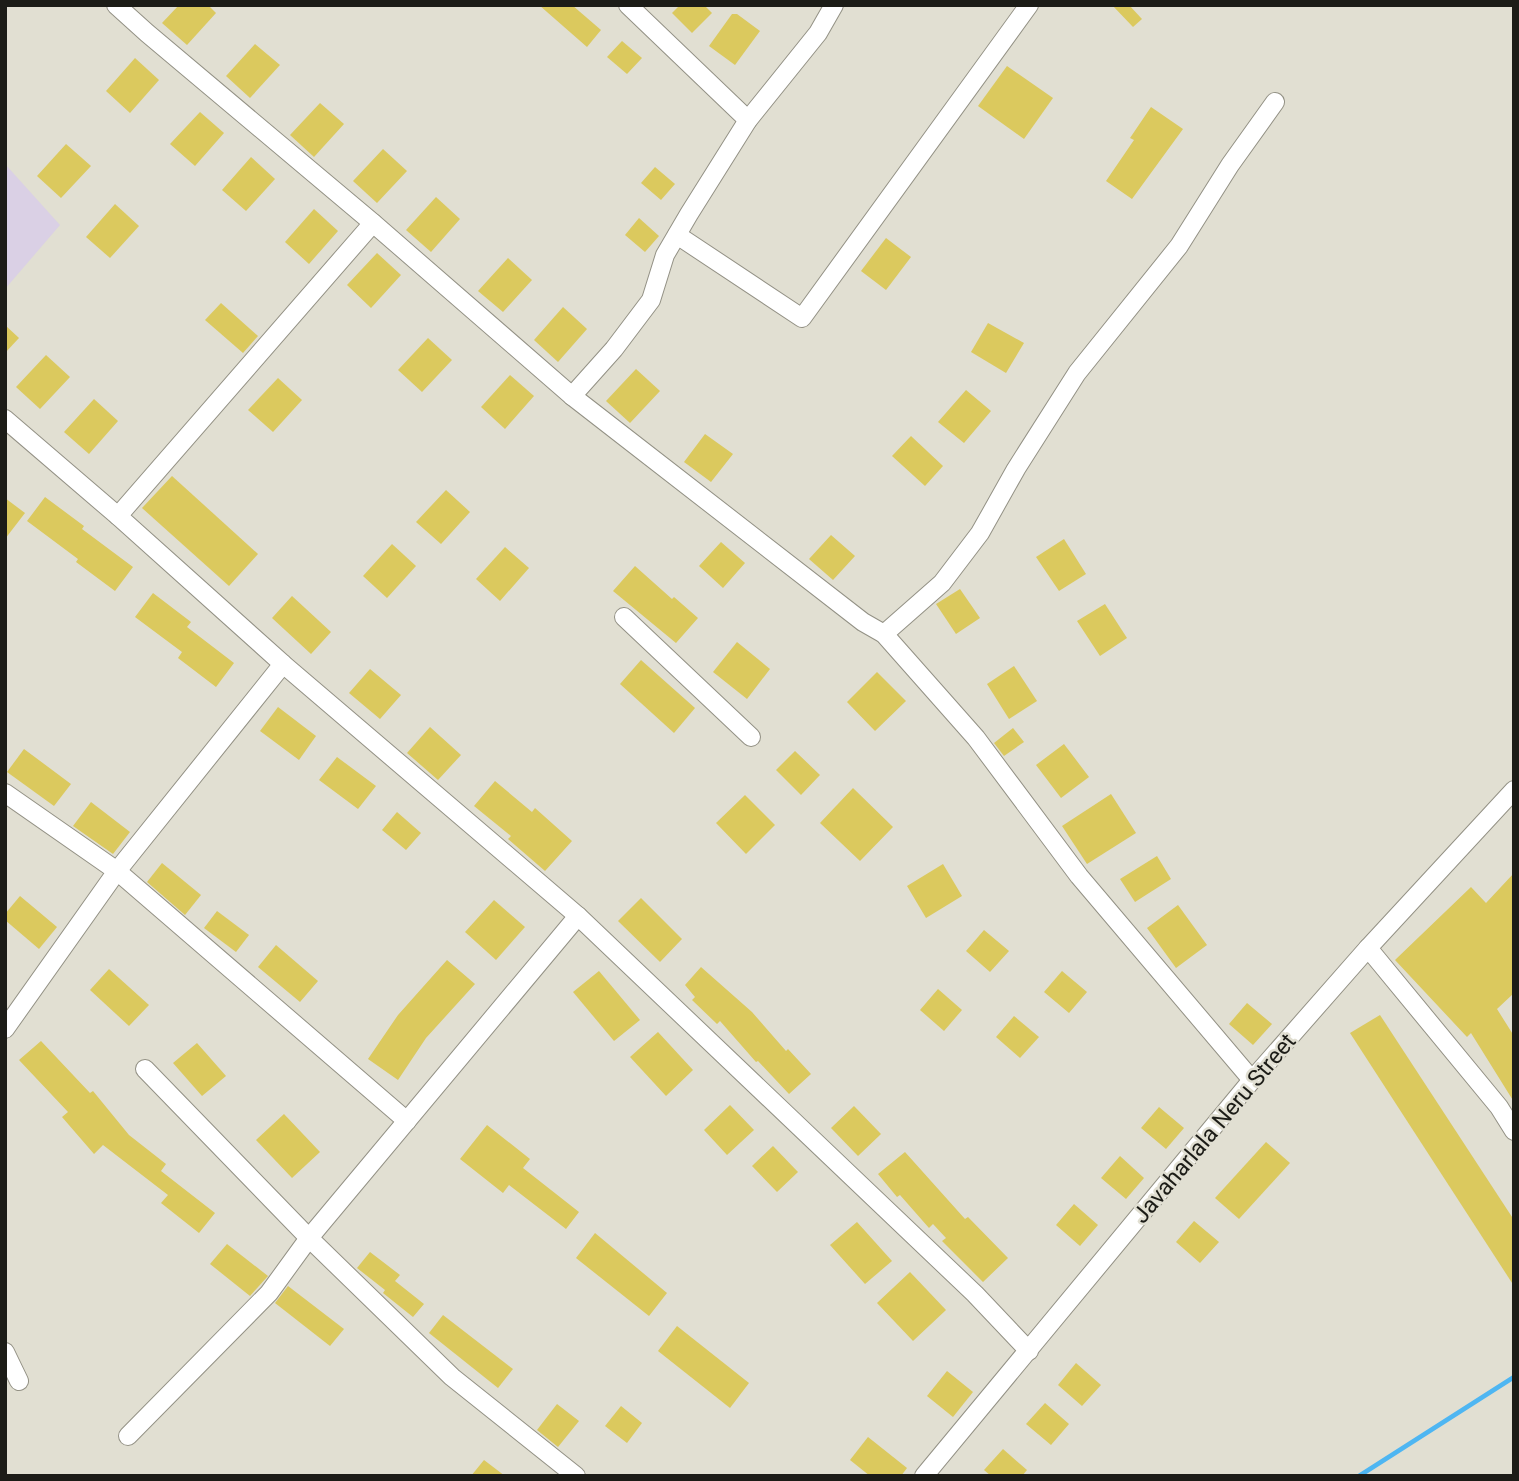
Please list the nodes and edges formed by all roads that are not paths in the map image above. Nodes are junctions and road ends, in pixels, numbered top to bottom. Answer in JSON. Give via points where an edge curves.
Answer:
{"nodes":[{"id":1,"x":116,"y":5,"type":"edge"},
{"id":2,"x":628,"y":5,"type":"edge"},
{"id":3,"x":834,"y":5,"type":"edge"},
{"id":4,"x":1029,"y":5,"type":"edge"},
{"id":5,"x":1275,"y":102,"type":"dead end"},
{"id":6,"x":748,"y":120,"type":"junction"},
{"id":7,"x":373,"y":223,"type":"junction"},
{"id":8,"x":677,"y":235,"type":"junction"},
{"id":9,"x":572,"y":396,"type":"junction"},
{"id":10,"x":5,"y":419,"type":"edge"},
{"id":11,"x":118,"y":516,"type":"junction"},
{"id":12,"x":624,"y":617,"type":"dead end"},
{"id":13,"x":884,"y":634,"type":"junction"},
{"id":14,"x":283,"y":664,"type":"junction"},
{"id":15,"x":751,"y":737,"type":"dead end"},
{"id":16,"x":1514,"y":790,"type":"edge"},
{"id":17,"x":5,"y":793,"type":"edge"},
{"id":18,"x":117,"y":870,"type":"junction"},
{"id":19,"x":578,"y":916,"type":"junction"},
{"id":20,"x":1368,"y":948,"type":"junction"},
{"id":21,"x":5,"y":1029,"type":"edge"},
{"id":22,"x":145,"y":1069,"type":"dead end"},
{"id":23,"x":1252,"y":1080,"type":"junction"},
{"id":24,"x":407,"y":1121,"type":"junction"},
{"id":25,"x":1514,"y":1131,"type":"edge"},
{"id":26,"x":309,"y":1238,"type":"junction"},
{"id":27,"x":1028,"y":1351,"type":"junction"},
{"id":28,"x":5,"y":1352,"type":"edge"},
{"id":29,"x":19,"y":1381,"type":"dead end"},
{"id":30,"x":128,"y":1436,"type":"dead end"},
{"id":31,"x":576,"y":1476,"type":"edge"},
{"id":32,"x":924,"y":1476,"type":"edge"}],
"edges":[{"from":1,"to":7,"type":"street"},
{"from":2,"to":6,"type":"street"},
{"from":3,"to":6,"type":"street","via":[[818,33]]},
{"from":4,"to":8,"type":"street","via":[[802,318]]},
{"from":5,"to":13,"type":"street","via":[[1179,246],[1077,373],[980,533],[942,583]]},
{"from":6,"to":8,"type":"street"},
{"from":7,"to":9,"type":"street"},
{"from":7,"to":11,"type":"street"},
{"from":8,"to":9,"type":"street","via":[[665,255],[651,300]]},
{"from":9,"to":13,"type":"street"},
{"from":10,"to":11,"type":"street"},
{"from":11,"to":14,"type":"street"},
{"from":12,"to":15,"type":"street"},
{"from":13,"to":23,"type":"street","via":[[976,738],[1079,876]]},
{"from":14,"to":18,"type":"street"},
{"from":14,"to":19,"type":"street"},
{"from":16,"to":20,"type":"street","name":"Javaharlala Neru Street"},
{"from":17,"to":18,"type":"street"},
{"from":18,"to":21,"type":"street"},
{"from":18,"to":24,"type":"street"},
{"from":19,"to":24,"type":"street"},
{"from":19,"to":27,"type":"street","via":[[975,1294]]},
{"from":20,"to":23,"type":"street","name":"Javaharlala Neru Street"},
{"from":20,"to":25,"type":"street"},
{"from":22,"to":26,"type":"street"},
{"from":23,"to":27,"type":"street","name":"Javaharlala Neru Street"},
{"from":24,"to":26,"type":"street"},
{"from":26,"to":30,"type":"street","via":[[269,1293]]},
{"from":26,"to":31,"type":"street","via":[[452,1377]]},
{"from":27,"to":32,"type":"street","name":"Javaharlala Neru Street"},
{"from":28,"to":29,"type":"street"}]}
